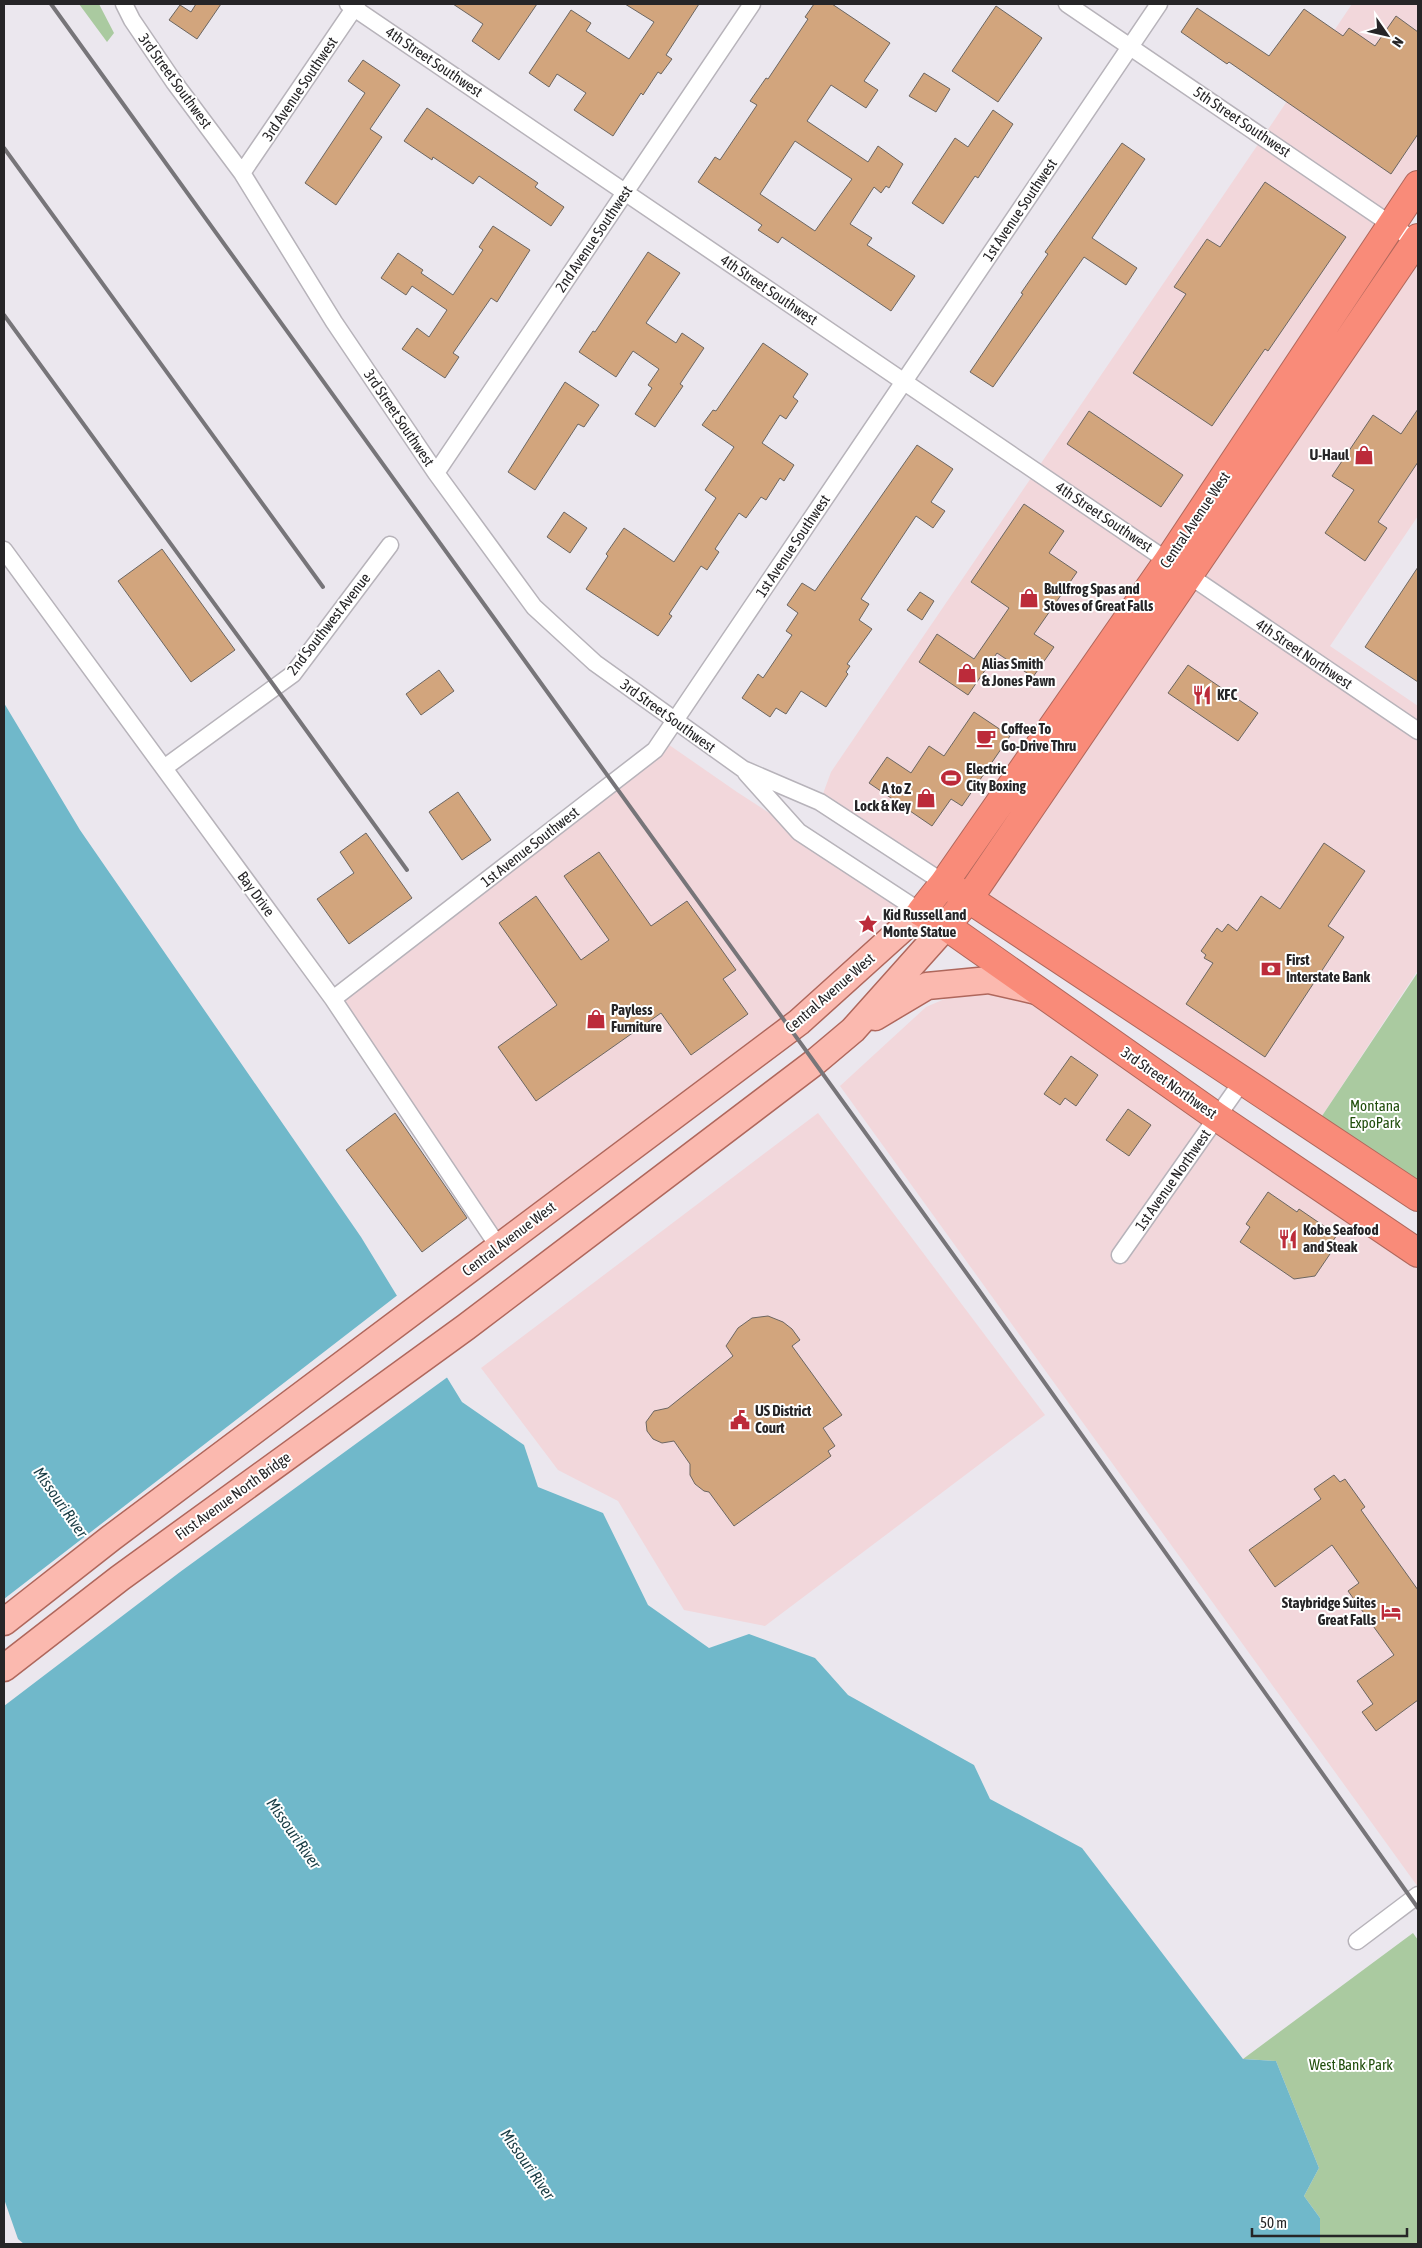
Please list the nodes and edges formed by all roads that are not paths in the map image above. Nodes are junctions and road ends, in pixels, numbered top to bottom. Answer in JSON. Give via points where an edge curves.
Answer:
{"nodes":[{"id":1,"x":124,"y":4,"type":"edge"},
{"id":2,"x":752,"y":4,"type":"edge"},
{"id":3,"x":1067,"y":4,"type":"edge"},
{"id":4,"x":1159,"y":4,"type":"edge"},
{"id":5,"x":353,"y":5,"type":"edge"},
{"id":6,"x":1130,"y":46,"type":"junction"},
{"id":7,"x":242,"y":174,"type":"junction"},
{"id":8,"x":1418,"y":185,"type":"edge"},
{"id":9,"x":625,"y":192,"type":"junction"},
{"id":10,"x":1392,"y":225,"type":"junction"},
{"id":11,"x":1418,"y":241,"type":"edge"},
{"id":12,"x":904,"y":382,"type":"junction"},
{"id":13,"x":436,"y":473,"type":"junction"},
{"id":14,"x":390,"y":544,"type":"dead end"},
{"id":15,"x":4,"y":550,"type":"edge"},
{"id":16,"x":1168,"y":561,"type":"junction"},
{"id":17,"x":1190,"y":576,"type":"junction"},
{"id":18,"x":675,"y":722,"type":"junction"},
{"id":19,"x":1418,"y":731,"type":"edge"},
{"id":20,"x":164,"y":768,"type":"junction"},
{"id":21,"x":743,"y":769,"type":"junction"},
{"id":22,"x":944,"y":883,"type":"junction"},
{"id":23,"x":969,"y":898,"type":"junction"},
{"id":24,"x":922,"y":912,"type":"junction"},
{"id":25,"x":946,"y":926,"type":"junction"},
{"id":26,"x":1037,"y":990,"type":"junction"},
{"id":27,"x":333,"y":999,"type":"junction"},
{"id":28,"x":853,"y":1030,"type":"junction"},
{"id":29,"x":1243,"y":1080,"type":"junction"},
{"id":30,"x":1217,"y":1117,"type":"junction"},
{"id":31,"x":1418,"y":1197,"type":"edge"},
{"id":32,"x":498,"y":1246,"type":"junction"},
{"id":33,"x":1418,"y":1252,"type":"edge"},
{"id":34,"x":1120,"y":1255,"type":"dead end"},
{"id":35,"x":466,"y":1328,"type":"joint"},
{"id":36,"x":4,"y":1622,"type":"edge"},
{"id":37,"x":4,"y":1668,"type":"edge"},
{"id":38,"x":1418,"y":1895,"type":"edge"},
{"id":39,"x":1357,"y":1941,"type":"dead end"}],
"edges":[{"from":1,"to":7,"type":"street","name":"3rd Street Southwest","via":[[174,82]]},
{"from":2,"to":9,"type":"street","name":"2nd Avenue Southwest"},
{"from":3,"to":6,"type":"street","name":"5th Street Southwest"},
{"from":4,"to":6,"type":"street","name":"1st Avenue Southwest"},
{"from":5,"to":7,"type":"street","name":"3rd Avenue Southwest"},
{"from":5,"to":9,"type":"street","name":"4th Street Southwest"},
{"from":6,"to":10,"type":"street","name":"5th Street Southwest"},
{"from":6,"to":12,"type":"street","name":"1st Avenue Southwest"},
{"from":7,"to":13,"type":"street","name":"3rd Street Southwest","via":[[334,322]]},
{"from":8,"to":10,"type":"highway","name":"Central Avenue West"},
{"from":9,"to":12,"type":"street","name":"4th Street Southwest"},
{"from":9,"to":13,"type":"street","name":"2nd Avenue Southwest"},
{"from":10,"to":11,"type":"street","name":"5th Street Southwest"},
{"from":10,"to":16,"type":"highway","name":"Central Avenue West"},
{"from":11,"to":17,"type":"highway","name":"Central Avenue West"},
{"from":12,"to":16,"type":"street","name":"4th Street Southwest"},
{"from":12,"to":18,"type":"street","name":"1st Avenue Southwest"},
{"from":13,"to":18,"type":"street","name":"3rd Street Southwest","via":[[534,607],[595,663]]},
{"from":14,"to":20,"type":"street","name":"2nd Southwest Avenue","via":[[293,674]]},
{"from":15,"to":20,"type":"street","name":"Bay Drive"},
{"from":16,"to":17,"type":"street","name":"4th Street Southwest"},
{"from":16,"to":22,"type":"highway","name":"Central Avenue West"},
{"from":17,"to":19,"type":"street","name":"4th Street Northwest"},
{"from":17,"to":23,"type":"highway","name":"Central Avenue West"},
{"from":18,"to":21,"type":"street","name":"3rd Street Southwest"},
{"from":18,"to":27,"type":"street","name":"1st Avenue Southwest","via":[[655,750]]},
{"from":20,"to":27,"type":"street","name":"Bay Drive"},
{"from":21,"to":22,"type":"street","name":"3rd Street Southwest","via":[[820,802]]},
{"from":21,"to":24,"type":"street","name":"3rd Street Southwest","via":[[800,832]]},
{"from":22,"to":23,"type":"highway"},
{"from":22,"to":24,"type":"highway","name":"Central Avenue West"},
{"from":23,"to":25,"type":"highway","name":"Central Avenue West"},
{"from":23,"to":29,"type":"highway"},
{"from":24,"to":25,"type":"highway","name":"3rd Street Northwest"},
{"from":24,"to":32,"type":"main road","name":"Central Avenue West","via":[[799,1022]]},
{"from":25,"to":26,"type":"highway","name":"3rd Street Northwest"},
{"from":25,"to":28,"type":"main road","name":"Central Avenue West"},
{"from":26,"to":28,"type":"main road","via":[[989,980],[927,986]]},
{"from":26,"to":30,"type":"highway","name":"3rd Street Northwest"},
{"from":27,"to":32,"type":"street","name":"Bay Drive"},
{"from":28,"to":35,"type":"main road","name":"Central Avenue West","via":[[808,1068]]},
{"from":29,"to":30,"type":"street","name":"1st Avenue Northwest"},
{"from":29,"to":31,"type":"highway"},
{"from":30,"to":33,"type":"highway","name":"3rd Street Northwest"},
{"from":30,"to":34,"type":"street","name":"1st Avenue Northwest"},
{"from":32,"to":36,"type":"main road","name":"Central Avenue West"},
{"from":35,"to":37,"type":"main road","name":"First Avenue North Bridge","via":[[120,1578]]},
{"from":38,"to":39,"type":"street"}]}
